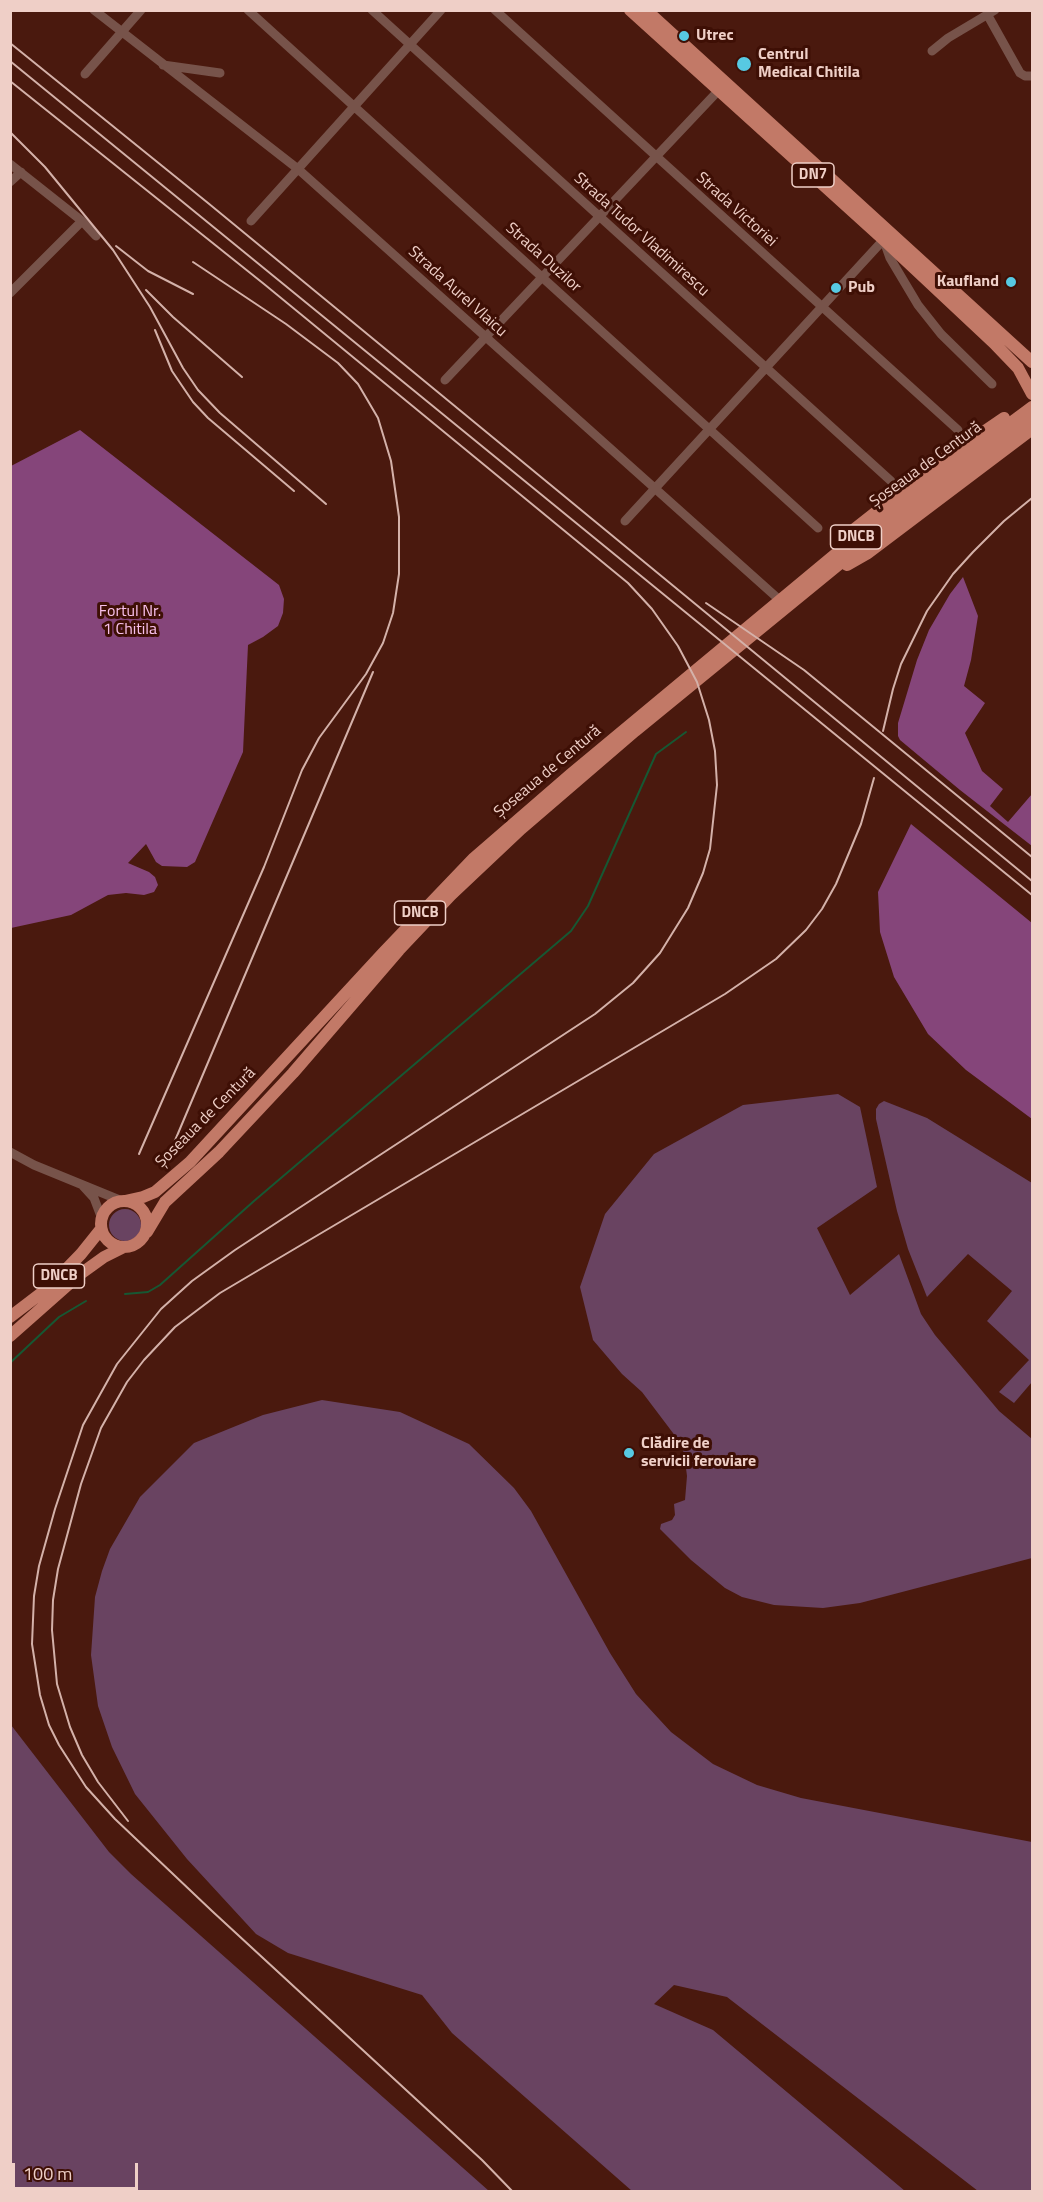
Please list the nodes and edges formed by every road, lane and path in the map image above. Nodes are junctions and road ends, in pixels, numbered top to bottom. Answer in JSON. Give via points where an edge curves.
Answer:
{"nodes":[{"id":1,"x":94,"y":10,"type":"edge"},
{"id":2,"x":141,"y":10,"type":"edge"},
{"id":3,"x":248,"y":10,"type":"edge"},
{"id":4,"x":372,"y":10,"type":"edge"},
{"id":5,"x":441,"y":10,"type":"edge"},
{"id":6,"x":495,"y":10,"type":"edge"},
{"id":7,"x":630,"y":10,"type":"edge"},
{"id":8,"x":991,"y":12,"type":"edge"},
{"id":9,"x":653,"y":13,"type":"edge"},
{"id":10,"x":121,"y":33,"type":"junction"},
{"id":11,"x":410,"y":45,"type":"junction"},
{"id":12,"x":932,"y":51,"type":"dead end"},
{"id":13,"x":161,"y":64,"type":"junction"},
{"id":14,"x":220,"y":73,"type":"dead end"},
{"id":15,"x":85,"y":74,"type":"dead end"},
{"id":16,"x":1032,"y":76,"type":"edge"},
{"id":17,"x":719,"y":90,"type":"junction"},
{"id":18,"x":354,"y":106,"type":"junction"},
{"id":19,"x":655,"y":156,"type":"junction"},
{"id":20,"x":10,"y":164,"type":"edge"},
{"id":21,"x":298,"y":169,"type":"junction"},
{"id":22,"x":21,"y":172,"type":"junction"},
{"id":23,"x":10,"y":182,"type":"edge"},
{"id":24,"x":599,"y":217,"type":"junction"},
{"id":25,"x":82,"y":221,"type":"junction"},
{"id":26,"x":251,"y":221,"type":"dead end"},
{"id":27,"x":96,"y":236,"type":"dead end"},
{"id":28,"x":886,"y":236,"type":"junction"},
{"id":29,"x":543,"y":278,"type":"junction"},
{"id":30,"x":10,"y":293,"type":"edge"},
{"id":31,"x":822,"y":307,"type":"junction"},
{"id":32,"x":485,"y":338,"type":"junction"},
{"id":33,"x":1032,"y":362,"type":"edge"},
{"id":34,"x":766,"y":368,"type":"junction"},
{"id":35,"x":445,"y":380,"type":"dead end"},
{"id":36,"x":992,"y":384,"type":"dead end"},
{"id":37,"x":1032,"y":393,"type":"edge"},
{"id":38,"x":1032,"y":400,"type":"edge"},
{"id":39,"x":1032,"y":407,"type":"edge"},
{"id":40,"x":1032,"y":419,"type":"edge"},
{"id":41,"x":1032,"y":429,"type":"edge"},
{"id":42,"x":710,"y":430,"type":"junction"},
{"id":43,"x":958,"y":430,"type":"dead end"},
{"id":44,"x":891,"y":481,"type":"dead end"},
{"id":45,"x":930,"y":489,"type":"junction"},
{"id":46,"x":654,"y":490,"type":"junction"},
{"id":47,"x":625,"y":521,"type":"dead end"},
{"id":48,"x":818,"y":528,"type":"dead end"},
{"id":49,"x":820,"y":573,"type":"junction"},
{"id":50,"x":791,"y":601,"type":"junction"},
{"id":51,"x":574,"y":777,"type":"junction"},
{"id":52,"x":10,"y":1152,"type":"edge"},
{"id":53,"x":83,"y":1186,"type":"junction"},
{"id":54,"x":123,"y":1201,"type":"junction"},
{"id":55,"x":101,"y":1224,"type":"junction"},
{"id":56,"x":147,"y":1232,"type":"junction"},
{"id":57,"x":122,"y":1248,"type":"junction"},
{"id":58,"x":10,"y":1317,"type":"edge"},
{"id":59,"x":10,"y":1336,"type":"edge"}],
"edges":[{"from":1,"to":10,"type":"street","name":"Strada Aurel Vlaicu"},
{"from":2,"to":10,"type":"street"},
{"from":3,"to":18,"type":"street","name":"Strada Duzilor"},
{"from":4,"to":11,"type":"street","name":"Strada Tudor Vladimirescu"},
{"from":5,"to":11,"type":"street"},
{"from":6,"to":19,"type":"street","name":"Strada Victoriei"},
{"from":7,"to":17,"type":"main road","number":"DN7"},
{"from":8,"to":12,"type":"street"},
{"from":8,"to":16,"type":"street","via":[[1020,73]]},
{"from":9,"to":28,"type":"main road","number":"DN7"},
{"from":10,"to":13,"type":"street","name":"Strada Aurel Vlaicu"},
{"from":10,"to":15,"type":"street"},
{"from":11,"to":18,"type":"street"},
{"from":11,"to":24,"type":"street","name":"Strada Tudor Vladimirescu"},
{"from":13,"to":14,"type":"street"},
{"from":13,"to":21,"type":"street","name":"Strada Aurel Vlaicu"},
{"from":17,"to":19,"type":"street"},
{"from":17,"to":28,"type":"main road","number":"DN7"},
{"from":18,"to":21,"type":"street"},
{"from":18,"to":29,"type":"street","name":"Strada Duzilor"},
{"from":19,"to":24,"type":"street"},
{"from":19,"to":31,"type":"street","name":"Strada Victoriei"},
{"from":20,"to":22,"type":"street"},
{"from":21,"to":26,"type":"street"},
{"from":21,"to":32,"type":"street","name":"Strada Aurel Vlaicu"},
{"from":22,"to":23,"type":"street"},
{"from":22,"to":25,"type":"street"},
{"from":24,"to":29,"type":"street"},
{"from":24,"to":34,"type":"street","name":"Strada Tudor Vladimirescu"},
{"from":25,"to":27,"type":"street"},
{"from":25,"to":30,"type":"street"},
{"from":28,"to":31,"type":"street"},
{"from":28,"to":33,"type":"main road","number":"DN7"},
{"from":28,"to":36,"type":"street","via":[[890,258],[918,304],[941,334]]},
{"from":28,"to":37,"type":"main road","number":"DN7","via":[[1018,368]]},
{"from":29,"to":32,"type":"street"},
{"from":29,"to":42,"type":"street","name":"Strada Duzilor"},
{"from":31,"to":34,"type":"street"},
{"from":31,"to":43,"type":"street","name":"Strada Victoriei"},
{"from":32,"to":35,"type":"street"},
{"from":32,"to":46,"type":"street","name":"Strada Aurel Vlaicu"},
{"from":34,"to":42,"type":"street"},
{"from":34,"to":44,"type":"street","name":"Strada Tudor Vladimirescu"},
{"from":37,"to":38,"type":"main road","number":"DN7"},
{"from":38,"to":49,"type":"main road","via":[[941,461],[858,525]]},
{"from":39,"to":45,"type":"main road","name":"Șoseaua de Centură","number":"DNCB"},
{"from":40,"to":45,"type":"main road","name":"Șoseaua de Centură","number":"DNCB"},
{"from":41,"to":49,"type":"main road","via":[[868,553]]},
{"from":42,"to":46,"type":"street"},
{"from":42,"to":48,"type":"street","name":"Strada Duzilor"},
{"from":45,"to":49,"type":"main road","name":"Șoseaua de Centură","number":"DNCB","via":[[871,538]]},
{"from":46,"to":47,"type":"street"},
{"from":46,"to":50,"type":"street","name":"Strada Aurel Vlaicu"},
{"from":49,"to":50,"type":"main road","name":"Șoseaua de Centură","number":"DNCB"},
{"from":50,"to":51,"type":"main road","name":"Șoseaua de Centură","number":"DNCB"},
{"from":51,"to":54,"type":"main road","name":"Șoseaua de Centură","number":"DNCB","via":[[453,879],[190,1162],[155,1192]]},
{"from":51,"to":56,"type":"main road","name":"Șoseaua de Centură","number":"DNCB","via":[[399,950],[219,1152],[165,1202]]},
{"from":52,"to":53,"type":"street"},
{"from":53,"to":54,"type":"street"},
{"from":53,"to":55,"type":"street","via":[[94,1198]]},
{"from":54,"to":55,"type":"main road","name":"Șoseaua de Centură","number":"DNCB","via":[[106,1209]]},
{"from":54,"to":56,"type":"main road","via":[[138,1205],[143,1211]]},
{"from":55,"to":57,"type":"main road","via":[[106,1239]]},
{"from":55,"to":58,"type":"main road","name":"Șoseaua de Centură","number":"DNCB","via":[[81,1254],[48,1288]]},
{"from":56,"to":57,"type":"main road","name":"Șoseaua de Centură","number":"DNCB","via":[[139,1243]]},
{"from":57,"to":59,"type":"main road","name":"Șoseaua de Centură","number":"DNCB","via":[[79,1275]]}]}
